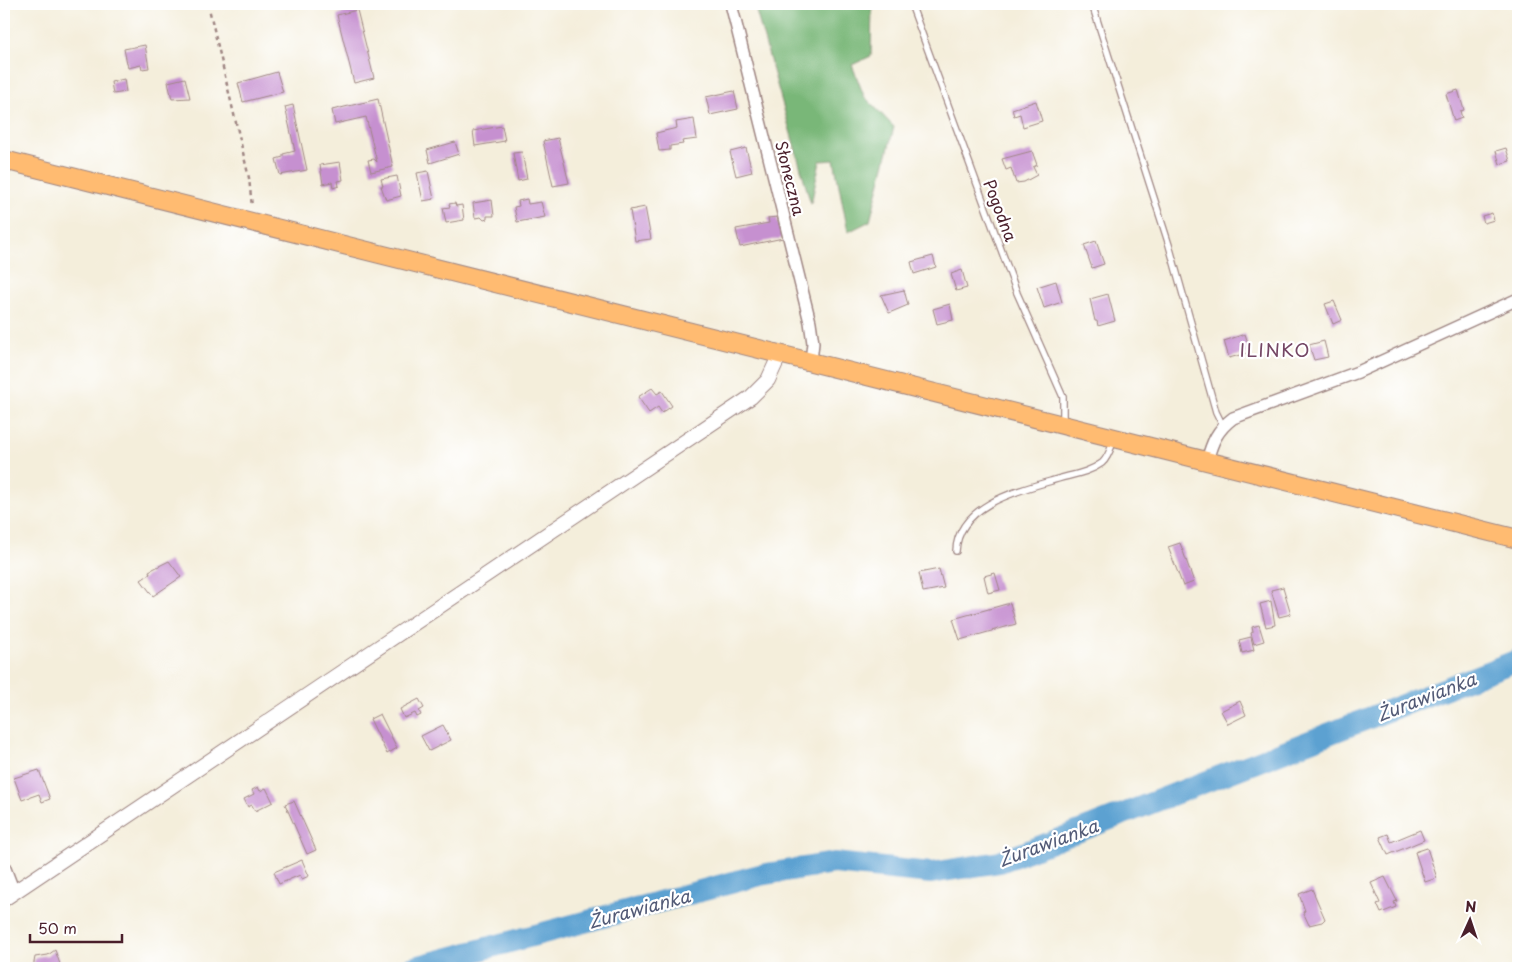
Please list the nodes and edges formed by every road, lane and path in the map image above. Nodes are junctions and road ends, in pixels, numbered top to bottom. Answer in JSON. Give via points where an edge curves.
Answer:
{"nodes":[{"id":1,"x":208,"y":4,"type":"edge"},
{"id":2,"x":731,"y":4,"type":"edge"},
{"id":3,"x":910,"y":4,"type":"edge"},
{"id":4,"x":1092,"y":4,"type":"edge"},
{"id":5,"x":4,"y":160,"type":"edge"},
{"id":6,"x":250,"y":222,"type":"junction"},
{"id":7,"x":1518,"y":299,"type":"edge"},
{"id":8,"x":780,"y":354,"type":"junction"},
{"id":9,"x":811,"y":361,"type":"junction"},
{"id":10,"x":1062,"y":425,"type":"junction"},
{"id":11,"x":1222,"y":426,"type":"junction"},
{"id":12,"x":1114,"y":438,"type":"junction"},
{"id":13,"x":1207,"y":461,"type":"junction"},
{"id":14,"x":1518,"y":539,"type":"edge"},
{"id":15,"x":956,"y":551,"type":"dead end"},
{"id":16,"x":4,"y":866,"type":"edge"},
{"id":17,"x":9,"y":896,"type":"edge"}],
"edges":[{"from":1,"to":6,"type":"path","via":[[252,195]]},
{"from":2,"to":9,"type":"street","name":"Słoneczna","via":[[810,322]]},
{"from":3,"to":10,"type":"lane","name":"Pogodna","via":[[1017,293],[1063,397]]},
{"from":4,"to":11,"type":"lane","via":[[1172,253]]},
{"from":5,"to":6,"type":"main road"},
{"from":6,"to":8,"type":"main road"},
{"from":7,"to":11,"type":"street","via":[[1399,355],[1334,382],[1247,411]]},
{"from":8,"to":9,"type":"main road"},
{"from":8,"to":17,"type":"street","via":[[768,380],[751,397]]},
{"from":9,"to":10,"type":"main road"},
{"from":10,"to":12,"type":"main road"},
{"from":11,"to":13,"type":"street"},
{"from":12,"to":13,"type":"main road"},
{"from":12,"to":15,"type":"lane","via":[[1107,457],[1094,467],[1025,489],[979,511],[959,531]]},
{"from":13,"to":14,"type":"main road"},
{"from":16,"to":17,"type":"street"}]}
